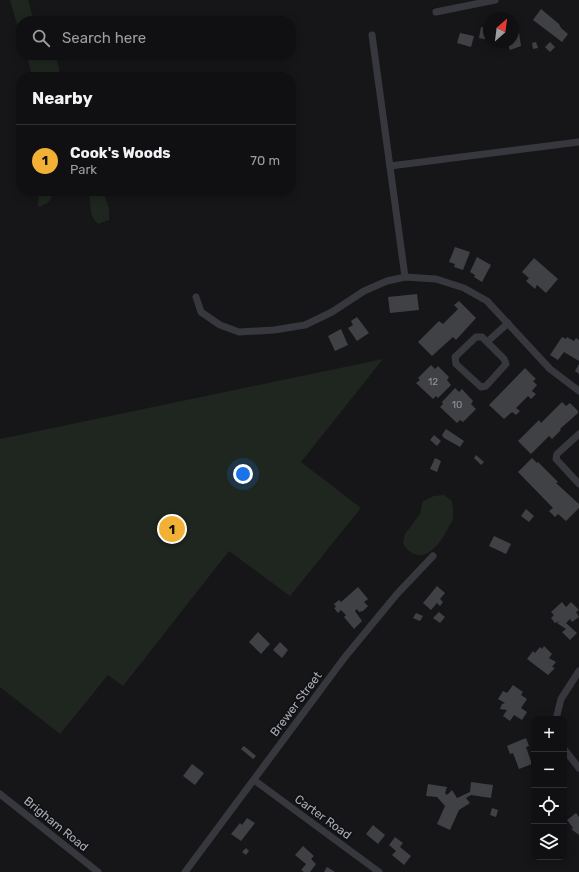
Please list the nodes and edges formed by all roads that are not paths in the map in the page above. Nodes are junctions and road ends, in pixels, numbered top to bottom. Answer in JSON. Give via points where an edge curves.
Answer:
{"nodes":[{"id":1,"x":495,"y":0,"type":"edge"},
{"id":2,"x":436,"y":12,"type":"dead end"},
{"id":3,"x":372,"y":35,"type":"dead end"},
{"id":4,"x":579,"y":142,"type":"edge"},
{"id":5,"x":390,"y":166,"type":"junction"},
{"id":6,"x":405,"y":277,"type":"junction"},
{"id":7,"x":196,"y":297,"type":"dead end"},
{"id":8,"x":508,"y":323,"type":"junction"},
{"id":9,"x":487,"y":342,"type":"junction"},
{"id":10,"x":579,"y":391,"type":"edge"},
{"id":11,"x":579,"y":434,"type":"edge"},
{"id":12,"x":579,"y":484,"type":"edge"},
{"id":13,"x":433,"y":556,"type":"dead end"},
{"id":14,"x":579,"y":672,"type":"edge"},
{"id":15,"x":557,"y":716,"type":"edge"},
{"id":16,"x":566,"y":752,"type":"edge"},
{"id":17,"x":579,"y":768,"type":"edge"},
{"id":18,"x":254,"y":780,"type":"junction"},
{"id":19,"x":0,"y":794,"type":"edge"},
{"id":20,"x":98,"y":872,"type":"edge"},
{"id":21,"x":185,"y":872,"type":"edge"},
{"id":22,"x":379,"y":872,"type":"edge"}],
"edges":[{"from":1,"to":2,"type":"street"},
{"from":3,"to":5,"type":"street"},
{"from":4,"to":5,"type":"street"},
{"from":5,"to":6,"type":"street"},
{"from":6,"to":7,"type":"street","via":[[387,281],[364,291],[332,312],[305,324],[274,330],[240,332],[220,325],[201,312]]},
{"from":6,"to":8,"type":"street","via":[[436,279],[464,288],[487,300]]},
{"from":8,"to":9,"type":"street"},
{"from":8,"to":10,"type":"street","via":[[550,369]]},
{"from":9,"to":9,"type":"street","via":[[506,364],[486,386],[480,387],[454,359],[476,336]]},
{"from":11,"to":12,"type":"street","via":[[557,454],[556,459]]},
{"from":13,"to":18,"type":"street","name":"Brewer Street","via":[[397,594],[345,657]]},
{"from":14,"to":15,"type":"street","via":[[561,699]]},
{"from":16,"to":17,"type":"street"},
{"from":18,"to":21,"type":"street","name":"Brewer Street"},
{"from":18,"to":22,"type":"street","name":"Carter Road"},
{"from":19,"to":20,"type":"street","name":"Brigham Road"}]}
